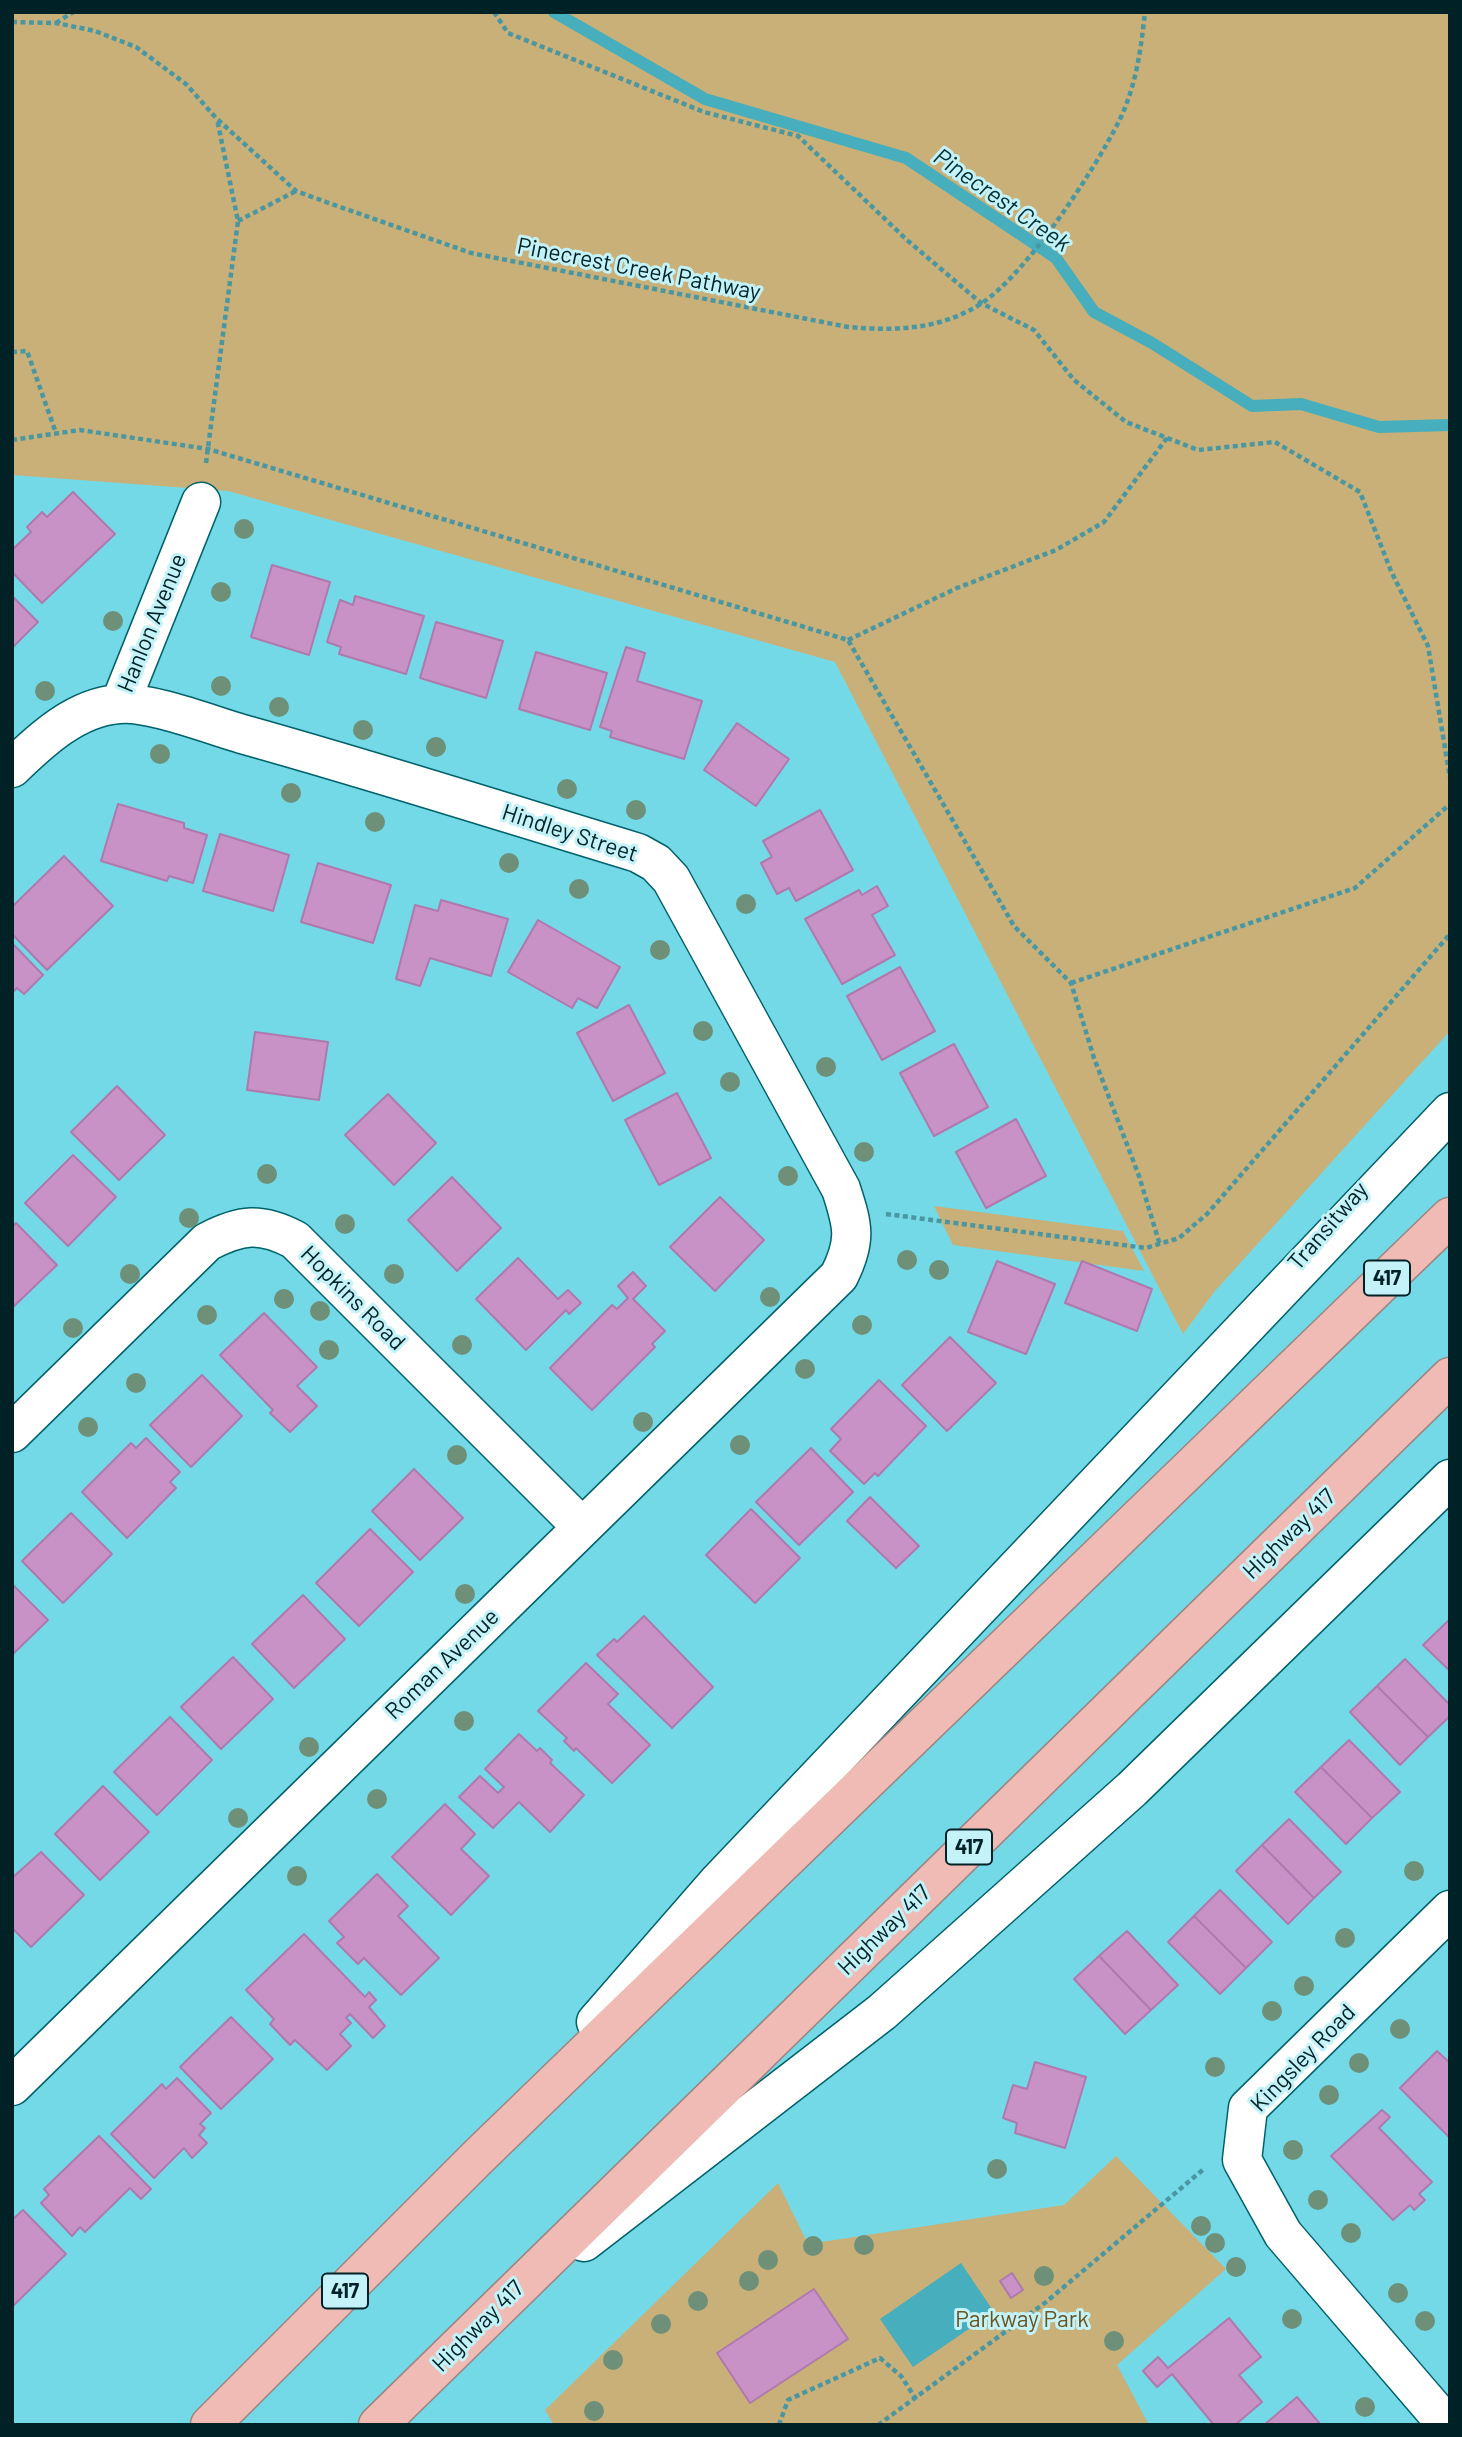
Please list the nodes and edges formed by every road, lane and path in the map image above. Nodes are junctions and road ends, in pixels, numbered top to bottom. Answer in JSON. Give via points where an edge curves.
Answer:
{"nodes":[{"id":1,"x":73,"y":12,"type":"edge"},
{"id":2,"x":494,"y":12,"type":"edge"},
{"id":3,"x":1145,"y":12,"type":"edge"},
{"id":4,"x":12,"y":22,"type":"edge"},
{"id":5,"x":56,"y":23,"type":"junction"},
{"id":6,"x":216,"y":118,"type":"junction"},
{"id":7,"x":296,"y":191,"type":"junction"},
{"id":8,"x":238,"y":221,"type":"junction"},
{"id":9,"x":981,"y":303,"type":"junction"},
{"id":10,"x":12,"y":352,"type":"edge"},
{"id":11,"x":56,"y":433,"type":"junction"},
{"id":12,"x":1167,"y":438,"type":"junction"},
{"id":13,"x":12,"y":440,"type":"edge"},
{"id":14,"x":208,"y":449,"type":"junction"},
{"id":15,"x":201,"y":502,"type":"joint"},
{"id":16,"x":848,"y":640,"type":"junction"},
{"id":17,"x":120,"y":704,"type":"junction"},
{"id":18,"x":12,"y":768,"type":"edge"},
{"id":19,"x":1450,"y":778,"type":"edge"},
{"id":20,"x":1450,"y":804,"type":"edge"},
{"id":21,"x":1450,"y":934,"type":"edge"},
{"id":22,"x":1071,"y":983,"type":"junction"},
{"id":23,"x":1450,"y":1086,"type":"edge"},
{"id":24,"x":1450,"y":1112,"type":"edge"},
{"id":25,"x":1450,"y":1217,"type":"edge"},
{"id":26,"x":850,"y":1220,"type":"junction"},
{"id":27,"x":1160,"y":1245,"type":"junction"},
{"id":28,"x":1206,"y":1366,"type":"junction"},
{"id":29,"x":1450,"y":1377,"type":"edge"},
{"id":30,"x":12,"y":1433,"type":"edge"},
{"id":31,"x":1450,"y":1479,"type":"edge"},
{"id":32,"x":582,"y":1527,"type":"junction"},
{"id":33,"x":1450,"y":1910,"type":"edge"},
{"id":34,"x":12,"y":2086,"type":"edge"},
{"id":35,"x":1244,"y":2135,"type":"junction"},
{"id":36,"x":479,"y":2156,"type":"junction"},
{"id":37,"x":488,"y":2316,"type":"junction"},
{"id":38,"x":916,"y":2399,"type":"junction"},
{"id":39,"x":210,"y":2425,"type":"edge"},
{"id":40,"x":378,"y":2425,"type":"edge"},
{"id":41,"x":779,"y":2425,"type":"edge"},
{"id":42,"x":878,"y":2425,"type":"edge"},
{"id":43,"x":1447,"y":2425,"type":"edge"}],
"edges":[{"from":1,"to":5,"type":"path"},
{"from":2,"to":9,"type":"path","via":[[508,33],[704,112],[798,136]]},
{"from":3,"to":9,"type":"path","name":"Pinecrest Creek Pathway","via":[[1136,74],[1120,120],[1020,270]]},
{"from":4,"to":5,"type":"path","name":"Pinecrest Creek Pathway"},
{"from":5,"to":6,"type":"path","name":"Pinecrest Creek Pathway","via":[[95,31],[136,47],[186,84]]},
{"from":6,"to":7,"type":"path","name":"Pinecrest Creek Pathway"},
{"from":6,"to":8,"type":"path"},
{"from":7,"to":8,"type":"path"},
{"from":7,"to":9,"type":"path","name":"Pinecrest Creek Pathway","via":[[471,253],[848,327],[895,331],[936,323]]},
{"from":8,"to":14,"type":"path"},
{"from":9,"to":12,"type":"path","via":[[1034,330],[1074,380],[1126,422]]},
{"from":10,"to":11,"type":"path","via":[[27,351]]},
{"from":11,"to":13,"type":"path"},
{"from":11,"to":14,"type":"path","via":[[80,430]]},
{"from":12,"to":16,"type":"path","via":[[1104,522],[1056,550],[957,587]]},
{"from":12,"to":19,"type":"path","via":[[1198,450],[1275,442],[1360,492],[1391,571],[1428,646]]},
{"from":14,"to":15,"type":"path"},
{"from":14,"to":16,"type":"path"},
{"from":15,"to":17,"type":"street","name":"Hanlon Avenue"},
{"from":16,"to":22,"type":"path","via":[[1014,926]]},
{"from":17,"to":18,"type":"street","name":"Hanlon Avenue","via":[[61,725]]},
{"from":17,"to":26,"type":"street","name":"Hindley Street","via":[[305,752],[638,852],[656,863],[671,879],[841,1189]]},
{"from":20,"to":22,"type":"path","via":[[1354,888]]},
{"from":21,"to":27,"type":"path","via":[[1228,1191],[1185,1233]]},
{"from":22,"to":27,"type":"path"},
{"from":23,"to":28,"type":"street","name":"Transitway"},
{"from":24,"to":28,"type":"street"},
{"from":25,"to":36,"type":"highway","number":"417"},
{"from":26,"to":27,"type":"path","via":[[1146,1248]]},
{"from":26,"to":32,"type":"street","name":"Roman Avenue","via":[[851,1253],[839,1276]]},
{"from":28,"to":36,"type":"street","via":[[719,1881]]},
{"from":29,"to":37,"type":"highway","name":"Highway 417","number":"417"},
{"from":30,"to":32,"type":"street","name":"Hopkins Road","via":[[207,1242],[230,1230],[274,1229],[295,1240]]},
{"from":31,"to":37,"type":"street","via":[[1132,1789],[882,2012]]},
{"from":32,"to":34,"type":"street","name":"Roman Avenue"},
{"from":33,"to":35,"type":"street","name":"Kingsley Road","via":[[1248,2108]]},
{"from":35,"to":38,"type":"path","via":[[1046,2302]]},
{"from":35,"to":43,"type":"street","name":"Kingsley Road","via":[[1242,2160],[1283,2234]]},
{"from":36,"to":39,"type":"highway","number":"417"},
{"from":37,"to":40,"type":"highway","name":"Highway 417","number":"417"},
{"from":38,"to":41,"type":"path","via":[[901,2376],[880,2358],[788,2400]]},
{"from":38,"to":42,"type":"path"}]}
